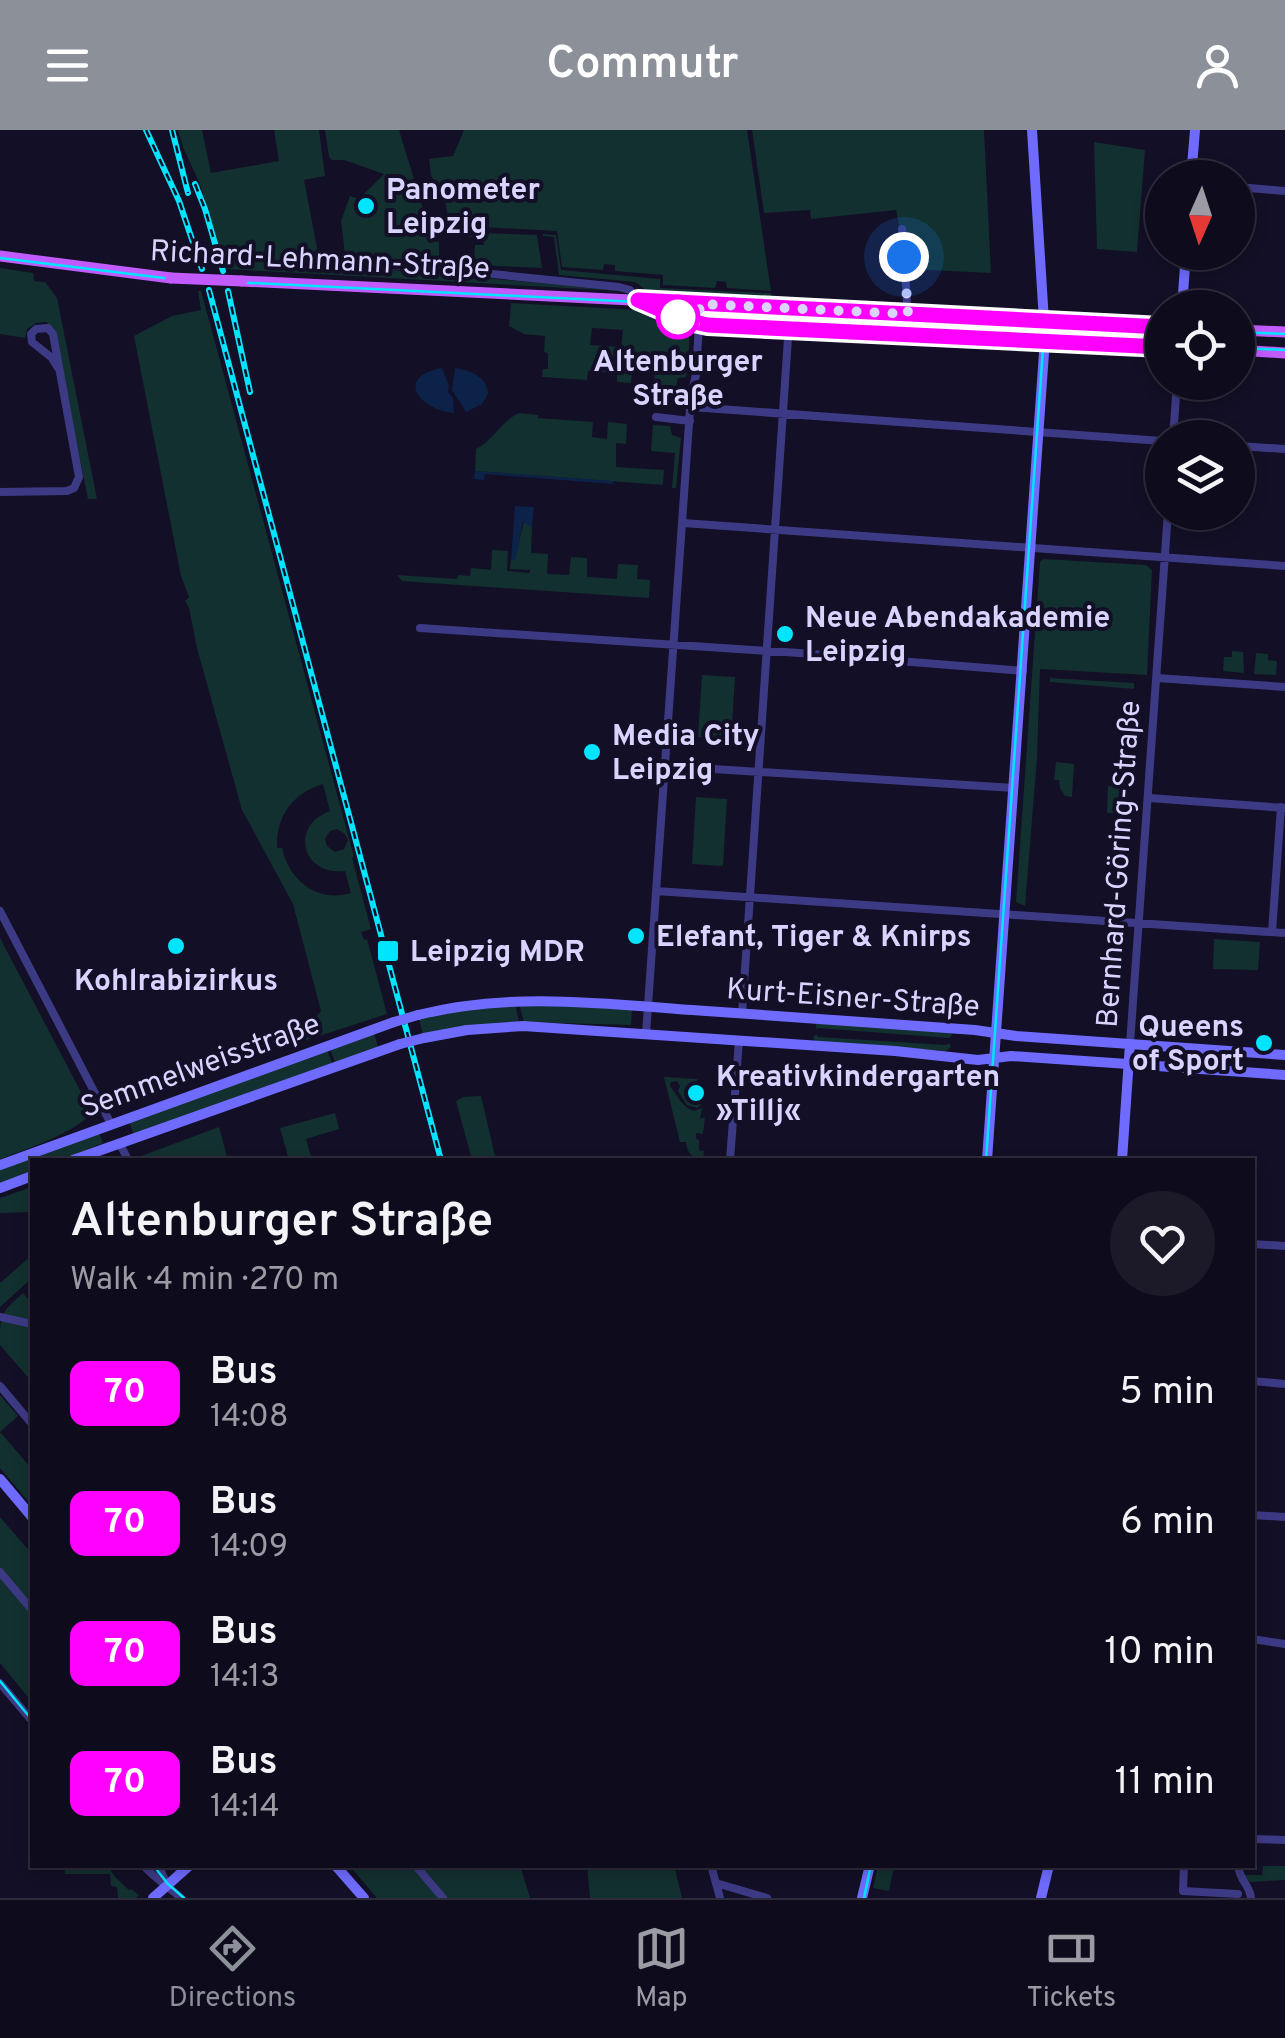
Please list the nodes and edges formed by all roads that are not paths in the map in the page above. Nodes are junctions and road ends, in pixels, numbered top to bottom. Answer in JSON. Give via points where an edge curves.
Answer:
{"nodes":[{"id":1,"x":1032,"y":130,"type":"edge"},
{"id":2,"x":1194,"y":130,"type":"edge"},
{"id":3,"x":1192,"y":160,"type":"edge"},
{"id":4,"x":1255,"y":188,"type":"edge"},
{"id":5,"x":1285,"y":191,"type":"edge"},
{"id":6,"x":902,"y":229,"type":"dead end"},
{"id":7,"x":0,"y":256,"type":"edge"},
{"id":8,"x":342,"y":262,"type":"dead end"},
{"id":9,"x":638,"y":300,"type":"junction"},
{"id":10,"x":700,"y":304,"type":"junction"},
{"id":11,"x":790,"y":309,"type":"junction"},
{"id":12,"x":908,"y":314,"type":"junction"},
{"id":13,"x":1044,"y":321,"type":"junction"},
{"id":14,"x":698,"y":324,"type":"junction"},
{"id":15,"x":1145,"y":325,"type":"edge"},
{"id":16,"x":790,"y":330,"type":"junction"},
{"id":17,"x":1255,"y":331,"type":"edge"},
{"id":18,"x":1285,"y":332,"type":"edge"},
{"id":19,"x":908,"y":335,"type":"junction"},
{"id":20,"x":1044,"y":341,"type":"junction"},
{"id":21,"x":1145,"y":346,"type":"edge"},
{"id":22,"x":1255,"y":351,"type":"edge"},
{"id":23,"x":1285,"y":353,"type":"edge"},
{"id":24,"x":58,"y":368,"type":"junction"},
{"id":25,"x":657,"y":394,"type":"dead end"},
{"id":26,"x":691,"y":396,"type":"junction"},
{"id":27,"x":691,"y":407,"type":"junction"},
{"id":28,"x":784,"y":414,"type":"junction"},
{"id":29,"x":656,"y":416,"type":"dead end"},
{"id":30,"x":690,"y":420,"type":"junction"},
{"id":31,"x":1039,"y":433,"type":"junction"},
{"id":32,"x":1145,"y":439,"type":"edge"},
{"id":33,"x":1255,"y":447,"type":"edge"},
{"id":34,"x":1285,"y":449,"type":"edge"},
{"id":35,"x":0,"y":492,"type":"edge"},
{"id":36,"x":683,"y":523,"type":"junction"},
{"id":37,"x":776,"y":529,"type":"junction"},
{"id":38,"x":1167,"y":530,"type":"edge"},
{"id":39,"x":1031,"y":547,"type":"junction"},
{"id":40,"x":1165,"y":557,"type":"junction"},
{"id":41,"x":1285,"y":566,"type":"edge"},
{"id":42,"x":420,"y":628,"type":"dead end"},
{"id":43,"x":674,"y":646,"type":"junction"},
{"id":44,"x":768,"y":652,"type":"junction"},
{"id":45,"x":1022,"y":671,"type":"junction"},
{"id":46,"x":1157,"y":678,"type":"junction"},
{"id":47,"x":1285,"y":687,"type":"edge"},
{"id":48,"x":666,"y":766,"type":"junction"},
{"id":49,"x":759,"y":772,"type":"junction"},
{"id":50,"x":1014,"y":788,"type":"junction"},
{"id":51,"x":1149,"y":798,"type":"junction"},
{"id":52,"x":1283,"y":808,"type":"edge"},
{"id":53,"x":656,"y":891,"type":"junction"},
{"id":54,"x":750,"y":898,"type":"junction"},
{"id":55,"x":0,"y":911,"type":"edge"},
{"id":56,"x":1006,"y":914,"type":"junction"},
{"id":57,"x":1139,"y":922,"type":"junction"},
{"id":58,"x":1272,"y":932,"type":"junction"},
{"id":59,"x":1285,"y":933,"type":"edge"},
{"id":60,"x":648,"y":1006,"type":"junction"},
{"id":61,"x":742,"y":1013,"type":"junction"},
{"id":62,"x":418,"y":1015,"type":"joint"},
{"id":63,"x":996,"y":1033,"type":"junction"},
{"id":64,"x":646,"y":1034,"type":"junction"},
{"id":65,"x":424,"y":1038,"type":"joint"},
{"id":66,"x":739,"y":1040,"type":"junction"},
{"id":67,"x":1130,"y":1044,"type":"junction"},
{"id":68,"x":1285,"y":1055,"type":"edge"},
{"id":69,"x":994,"y":1059,"type":"junction"},
{"id":70,"x":1129,"y":1064,"type":"junction"},
{"id":71,"x":1285,"y":1074,"type":"edge"},
{"id":72,"x":111,"y":1124,"type":"junction"},
{"id":73,"x":120,"y":1144,"type":"junction"},
{"id":74,"x":79,"y":1158,"type":"edge"},
{"id":75,"x":127,"y":1158,"type":"edge"},
{"id":76,"x":730,"y":1158,"type":"edge"},
{"id":77,"x":987,"y":1158,"type":"edge"},
{"id":78,"x":1122,"y":1158,"type":"edge"},
{"id":79,"x":0,"y":1164,"type":"edge"},
{"id":80,"x":30,"y":1177,"type":"edge"},
{"id":81,"x":0,"y":1188,"type":"edge"},
{"id":82,"x":1255,"y":1244,"type":"edge"},
{"id":83,"x":1285,"y":1246,"type":"edge"},
{"id":84,"x":0,"y":1317,"type":"edge"},
{"id":85,"x":30,"y":1324,"type":"edge"},
{"id":86,"x":1255,"y":1382,"type":"edge"},
{"id":87,"x":1285,"y":1384,"type":"edge"},
{"id":88,"x":0,"y":1386,"type":"edge"},
{"id":89,"x":30,"y":1422,"type":"edge"},
{"id":90,"x":0,"y":1480,"type":"edge"},
{"id":91,"x":30,"y":1515,"type":"edge"},
{"id":92,"x":1255,"y":1515,"type":"edge"},
{"id":93,"x":1285,"y":1517,"type":"edge"},
{"id":94,"x":0,"y":1572,"type":"edge"},
{"id":95,"x":30,"y":1608,"type":"edge"},
{"id":96,"x":1255,"y":1639,"type":"edge"},
{"id":97,"x":1285,"y":1644,"type":"edge"},
{"id":98,"x":0,"y":1684,"type":"edge"},
{"id":99,"x":30,"y":1719,"type":"edge"},
{"id":100,"x":1255,"y":1838,"type":"edge"},
{"id":101,"x":1285,"y":1840,"type":"edge"},
{"id":102,"x":146,"y":1868,"type":"edge"},
{"id":103,"x":159,"y":1868,"type":"edge"},
{"id":104,"x":187,"y":1868,"type":"edge"},
{"id":105,"x":338,"y":1868,"type":"edge"},
{"id":106,"x":417,"y":1868,"type":"edge"},
{"id":107,"x":712,"y":1868,"type":"edge"},
{"id":108,"x":869,"y":1868,"type":"edge"},
{"id":109,"x":1047,"y":1868,"type":"edge"},
{"id":110,"x":1184,"y":1868,"type":"edge"},
{"id":111,"x":1238,"y":1868,"type":"edge"},
{"id":112,"x":716,"y":1883,"type":"junction"},
{"id":113,"x":167,"y":1885,"type":"junction"},
{"id":114,"x":1238,"y":1894,"type":"dead end"},
{"id":115,"x":154,"y":1898,"type":"edge"},
{"id":116,"x":181,"y":1898,"type":"edge"},
{"id":117,"x":364,"y":1898,"type":"edge"},
{"id":118,"x":443,"y":1898,"type":"edge"},
{"id":119,"x":720,"y":1898,"type":"edge"},
{"id":120,"x":767,"y":1898,"type":"edge"},
{"id":121,"x":862,"y":1898,"type":"edge"},
{"id":122,"x":1040,"y":1898,"type":"edge"},
{"id":123,"x":1251,"y":1898,"type":"edge"}],
"edges":[{"from":1,"to":13,"type":"main road"},
{"from":2,"to":3,"type":"main road"},
{"from":4,"to":5,"type":"street"},
{"from":6,"to":12,"type":"street"},
{"from":7,"to":9,"type":"main road","name":"Richard-Lehmann-Straße","bridge":true,"via":[[172,278]]},
{"from":8,"to":9,"type":"street","name":"Richard-Lehmann-Straße","via":[[619,286]]},
{"from":9,"to":10,"type":"main road","name":"Richard-Lehmann-Straße"},
{"from":9,"to":14,"type":"main road","name":"Richard-Lehmann-Straße"},
{"from":10,"to":11,"type":"main road","name":"Richard-Lehmann-Straße"},
{"from":10,"to":14,"type":"street"},
{"from":11,"to":12,"type":"main road","name":"Richard-Lehmann-Straße"},
{"from":11,"to":16,"type":"street"},
{"from":12,"to":13,"type":"main road","name":"Richard-Lehmann-Straße"},
{"from":12,"to":19,"type":"street"},
{"from":13,"to":15,"type":"main road","name":"Richard-Lehmann-Straße"},
{"from":13,"to":20,"type":"main road"},
{"from":14,"to":16,"type":"main road","name":"Richard-Lehmann-Straße"},
{"from":14,"to":26,"type":"street"},
{"from":16,"to":19,"type":"main road","name":"Richard-Lehmann-Straße"},
{"from":16,"to":28,"type":"street"},
{"from":17,"to":18,"type":"main road"},
{"from":19,"to":20,"type":"main road","name":"Richard-Lehmann-Straße"},
{"from":20,"to":21,"type":"main road","name":"Richard-Lehmann-Straße"},
{"from":20,"to":31,"type":"main road"},
{"from":22,"to":23,"type":"main road"},
{"from":24,"to":24,"type":"street","via":[[50,330],[36,329],[32,342]]},
{"from":24,"to":35,"type":"street","via":[[78,484],[66,491]]},
{"from":25,"to":26,"type":"street"},
{"from":26,"to":27,"type":"street"},
{"from":27,"to":28,"type":"street"},
{"from":27,"to":30,"type":"street"},
{"from":28,"to":31,"type":"street"},
{"from":28,"to":37,"type":"street"},
{"from":29,"to":30,"type":"street"},
{"from":30,"to":36,"type":"street"},
{"from":31,"to":32,"type":"street"},
{"from":31,"to":39,"type":"main road"},
{"from":33,"to":34,"type":"street"},
{"from":36,"to":37,"type":"street"},
{"from":36,"to":43,"type":"street"},
{"from":37,"to":39,"type":"street"},
{"from":37,"to":44,"type":"street"},
{"from":38,"to":40,"type":"street","name":"Bernhard-Göring-Straße"},
{"from":39,"to":40,"type":"street"},
{"from":39,"to":45,"type":"main road"},
{"from":40,"to":41,"type":"street"},
{"from":40,"to":46,"type":"street","name":"Bernhard-Göring-Straße"},
{"from":42,"to":43,"type":"street"},
{"from":43,"to":44,"type":"street"},
{"from":43,"to":48,"type":"street"},
{"from":44,"to":45,"type":"street"},
{"from":44,"to":49,"type":"street"},
{"from":45,"to":50,"type":"main road"},
{"from":46,"to":47,"type":"street"},
{"from":46,"to":51,"type":"street","name":"Bernhard-Göring-Straße"},
{"from":48,"to":49,"type":"street"},
{"from":48,"to":53,"type":"street"},
{"from":49,"to":50,"type":"street"},
{"from":49,"to":54,"type":"street"},
{"from":50,"to":56,"type":"main road"},
{"from":51,"to":52,"type":"street"},
{"from":51,"to":57,"type":"street","name":"Bernhard-Göring-Straße"},
{"from":52,"to":58,"type":"street"},
{"from":53,"to":54,"type":"street"},
{"from":53,"to":60,"type":"street"},
{"from":54,"to":56,"type":"street"},
{"from":54,"to":61,"type":"street"},
{"from":55,"to":72,"type":"street"},
{"from":56,"to":57,"type":"street"},
{"from":56,"to":63,"type":"main road"},
{"from":57,"to":58,"type":"street"},
{"from":57,"to":67,"type":"street","name":"Bernhard-Göring-Straße"},
{"from":58,"to":59,"type":"street"},
{"from":60,"to":61,"type":"main road","name":"Kurt-Eisner-Straße"},
{"from":60,"to":62,"type":"main road","name":"Kurt-Eisner-Straße","via":[[516,1001]]},
{"from":60,"to":64,"type":"street"},
{"from":61,"to":63,"type":"main road","name":"Kurt-Eisner-Straße"},
{"from":62,"to":72,"type":"main road","name":"Semmelweisstraße","bridge":true},
{"from":63,"to":67,"type":"main road","name":"Kurt-Eisner-Straße"},
{"from":63,"to":69,"type":"main road"},
{"from":64,"to":65,"type":"main road","name":"Kurt-Eisner-Straße","via":[[508,1026]]},
{"from":64,"to":66,"type":"main road","name":"Kurt-Eisner-Straße"},
{"from":65,"to":73,"type":"main road","name":"Semmelweisstraße","bridge":true},
{"from":66,"to":69,"type":"main road","name":"Kurt-Eisner-Straße"},
{"from":66,"to":76,"type":"street"},
{"from":67,"to":68,"type":"main road","name":"Kurt-Eisner-Straße"},
{"from":67,"to":70,"type":"main road","name":"Bernhard-Göring-Straße"},
{"from":69,"to":70,"type":"main road","name":"Kurt-Eisner-Straße"},
{"from":69,"to":77,"type":"main road"},
{"from":70,"to":71,"type":"main road","name":"Kurt-Eisner-Straße"},
{"from":70,"to":78,"type":"main road","name":"Bernhard-Göring-Straße"},
{"from":72,"to":73,"type":"main road"},
{"from":72,"to":79,"type":"main road","name":"Semmelweisstraße"},
{"from":73,"to":74,"type":"main road","name":"Semmelweisstraße"},
{"from":73,"to":75,"type":"street","name":"Semmelweisstraße"},
{"from":80,"to":81,"type":"main road"},
{"from":82,"to":83,"type":"street"},
{"from":84,"to":85,"type":"street"},
{"from":86,"to":87,"type":"street"},
{"from":88,"to":89,"type":"street"},
{"from":90,"to":91,"type":"main road"},
{"from":92,"to":93,"type":"street"},
{"from":94,"to":95,"type":"street"},
{"from":96,"to":97,"type":"street"},
{"from":98,"to":99,"type":"street"},
{"from":100,"to":101,"type":"street"},
{"from":102,"to":113,"type":"street"},
{"from":103,"to":113,"type":"street"},
{"from":104,"to":113,"type":"main road"},
{"from":105,"to":117,"type":"main road"},
{"from":106,"to":118,"type":"street"},
{"from":107,"to":112,"type":"street"},
{"from":108,"to":121,"type":"main road"},
{"from":109,"to":122,"type":"main road"},
{"from":110,"to":114,"type":"street","via":[[1183,1891]]},
{"from":111,"to":123,"type":"street"},
{"from":112,"to":119,"type":"street"},
{"from":112,"to":120,"type":"street"},
{"from":113,"to":115,"type":"main road"},
{"from":113,"to":116,"type":"street"}]}
